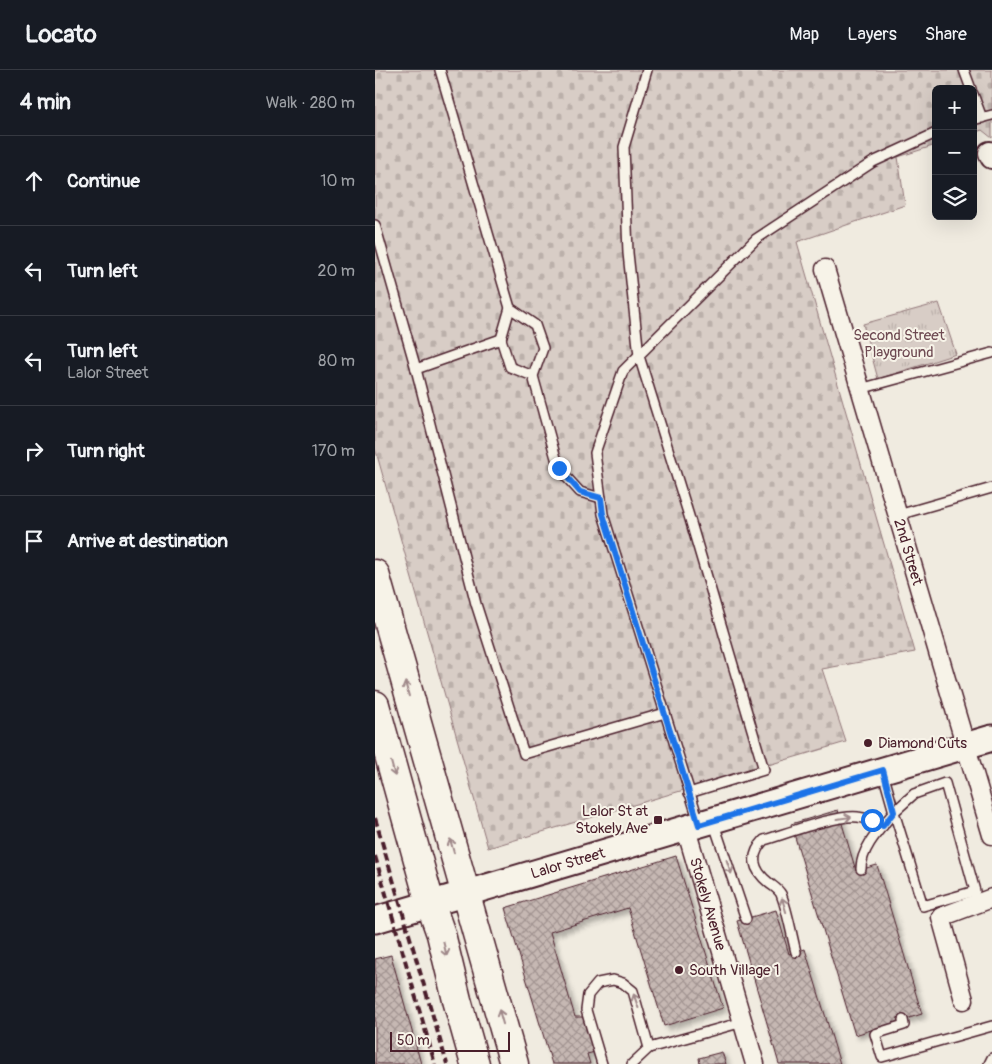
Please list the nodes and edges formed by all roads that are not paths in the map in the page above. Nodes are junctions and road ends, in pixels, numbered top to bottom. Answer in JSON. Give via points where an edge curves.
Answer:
{"nodes":[{"id":1,"x":440,"y":70,"type":"edge"},
{"id":2,"x":647,"y":70,"type":"edge"},
{"id":3,"x":964,"y":70,"type":"edge"},
{"id":4,"x":970,"y":85,"type":"edge"},
{"id":5,"x":992,"y":115,"type":"edge"},
{"id":6,"x":978,"y":119,"type":"edge"},
{"id":7,"x":932,"y":135,"type":"edge"},
{"id":8,"x":375,"y":225,"type":"edge"},
{"id":9,"x":825,"y":270,"type":"dead end"},
{"id":10,"x":510,"y":308,"type":"junction"},
{"id":11,"x":501,"y":339,"type":"junction"},
{"id":12,"x":992,"y":353,"type":"edge"},
{"id":13,"x":639,"y":356,"type":"junction"},
{"id":14,"x":416,"y":369,"type":"junction"},
{"id":15,"x":533,"y":376,"type":"junction"},
{"id":16,"x":860,"y":389,"type":"junction"},
{"id":17,"x":992,"y":488,"type":"edge"},
{"id":18,"x":601,"y":498,"type":"junction"},
{"id":19,"x":898,"y":515,"type":"junction"},
{"id":20,"x":375,"y":574,"type":"edge"},
{"id":21,"x":375,"y":705,"type":"edge"},
{"id":22,"x":665,"y":713,"type":"junction"},
{"id":23,"x":992,"y":738,"type":"edge"},
{"id":24,"x":966,"y":746,"type":"junction"},
{"id":25,"x":883,"y":770,"type":"junction"},
{"id":26,"x":689,"y":793,"type":"junction"},
{"id":27,"x":894,"y":812,"type":"junction"},
{"id":28,"x":699,"y":825,"type":"junction"},
{"id":29,"x":883,"y":826,"type":"junction"},
{"id":30,"x":992,"y":835,"type":"edge"},
{"id":31,"x":861,"y":870,"type":"dead end"},
{"id":32,"x":465,"y":892,"type":"junction"},
{"id":33,"x":992,"y":898,"type":"edge"},
{"id":34,"x":430,"y":903,"type":"junction"},
{"id":35,"x":746,"y":919,"type":"dead end"},
{"id":36,"x":375,"y":920,"type":"edge"},
{"id":37,"x":796,"y":952,"type":"dead end"},
{"id":38,"x":964,"y":1000,"type":"dead end"},
{"id":39,"x":903,"y":1020,"type":"dead end"},
{"id":40,"x":743,"y":1022,"type":"junction"},
{"id":41,"x":992,"y":1026,"type":"edge"},
{"id":42,"x":649,"y":1048,"type":"junction"},
{"id":43,"x":992,"y":1058,"type":"edge"},
{"id":44,"x":475,"y":1064,"type":"edge"},
{"id":45,"x":514,"y":1064,"type":"edge"},
{"id":46,"x":601,"y":1064,"type":"edge"},
{"id":47,"x":632,"y":1064,"type":"edge"},
{"id":48,"x":755,"y":1064,"type":"edge"},
{"id":49,"x":989,"y":1064,"type":"edge"}],
"edges":[{"from":1,"to":10,"type":"lane"},
{"from":2,"to":13,"type":"lane","via":[[624,147],[629,253]]},
{"from":3,"to":4,"type":"lane"},
{"from":5,"to":6,"type":"lane"},
{"from":7,"to":13,"type":"lane","via":[[873,162],[756,239]]},
{"from":8,"to":14,"type":"lane"},
{"from":9,"to":16,"type":"street","name":"2nd Street"},
{"from":10,"to":11,"type":"lane"},
{"from":10,"to":15,"type":"lane","via":[[535,325],[543,348]]},
{"from":11,"to":14,"type":"lane"},
{"from":11,"to":15,"type":"lane","via":[[510,366]]},
{"from":12,"to":16,"type":"lane"},
{"from":13,"to":18,"type":"lane","via":[[623,372],[595,452]]},
{"from":13,"to":26,"type":"lane","via":[[764,770]]},
{"from":14,"to":22,"type":"lane","via":[[476,604],[524,754]]},
{"from":15,"to":18,"type":"lane","via":[[559,468],[580,492]]},
{"from":16,"to":19,"type":"street","name":"2nd Street"},
{"from":17,"to":19,"type":"lane"},
{"from":18,"to":22,"type":"lane","via":[[603,514]]},
{"from":19,"to":24,"type":"street","name":"2nd Street"},
{"from":32,"to":20,"type":"highway","one_way":true},
{"from":21,"to":34,"type":"highway","one_way":true},
{"from":22,"to":26,"type":"lane"},
{"from":23,"to":24,"type":"main road","name":"Lalor Street"},
{"from":24,"to":25,"type":"main road","name":"Lalor Street"},
{"from":24,"to":30,"type":"street","name":"2nd Street"},
{"from":25,"to":27,"type":"lane"},
{"from":25,"to":28,"type":"main road","name":"Lalor Street"},
{"from":26,"to":28,"type":"lane"},
{"from":27,"to":27,"type":"lane","via":[[914,794],[945,783],[975,891],[923,906]]},
{"from":27,"to":29,"type":"lane"},
{"from":28,"to":32,"type":"main road","name":"Lalor Street"},
{"from":28,"to":35,"type":"lane","one_way":true},
{"from":28,"to":40,"type":"street","name":"Stokely Avenue"},
{"from":29,"to":31,"type":"lane","via":[[861,860]]},
{"from":37,"to":29,"type":"lane","one_way":true,"via":[[779,891],[758,872],[755,864],[757,847],[764,840],[840,818],[856,816]]},
{"from":32,"to":34,"type":"main road","name":"Lalor Street"},
{"from":45,"to":32,"type":"highway","one_way":true},
{"from":33,"to":38,"type":"street","via":[[941,916]]},
{"from":34,"to":36,"type":"main road","name":"Lalor Street"},
{"from":34,"to":44,"type":"highway","one_way":true},
{"from":39,"to":41,"type":"lane","via":[[904,1025],[875,1034],[882,1057]]},
{"from":40,"to":42,"type":"lane"},
{"from":40,"to":48,"type":"street","name":"Stokely Avenue"},
{"from":42,"to":46,"type":"lane","one_way":true,"via":[[633,991],[613,980],[598,983],[588,995],[586,1010]]},
{"from":42,"to":47,"type":"lane"},
{"from":43,"to":49,"type":"lane"}]}
